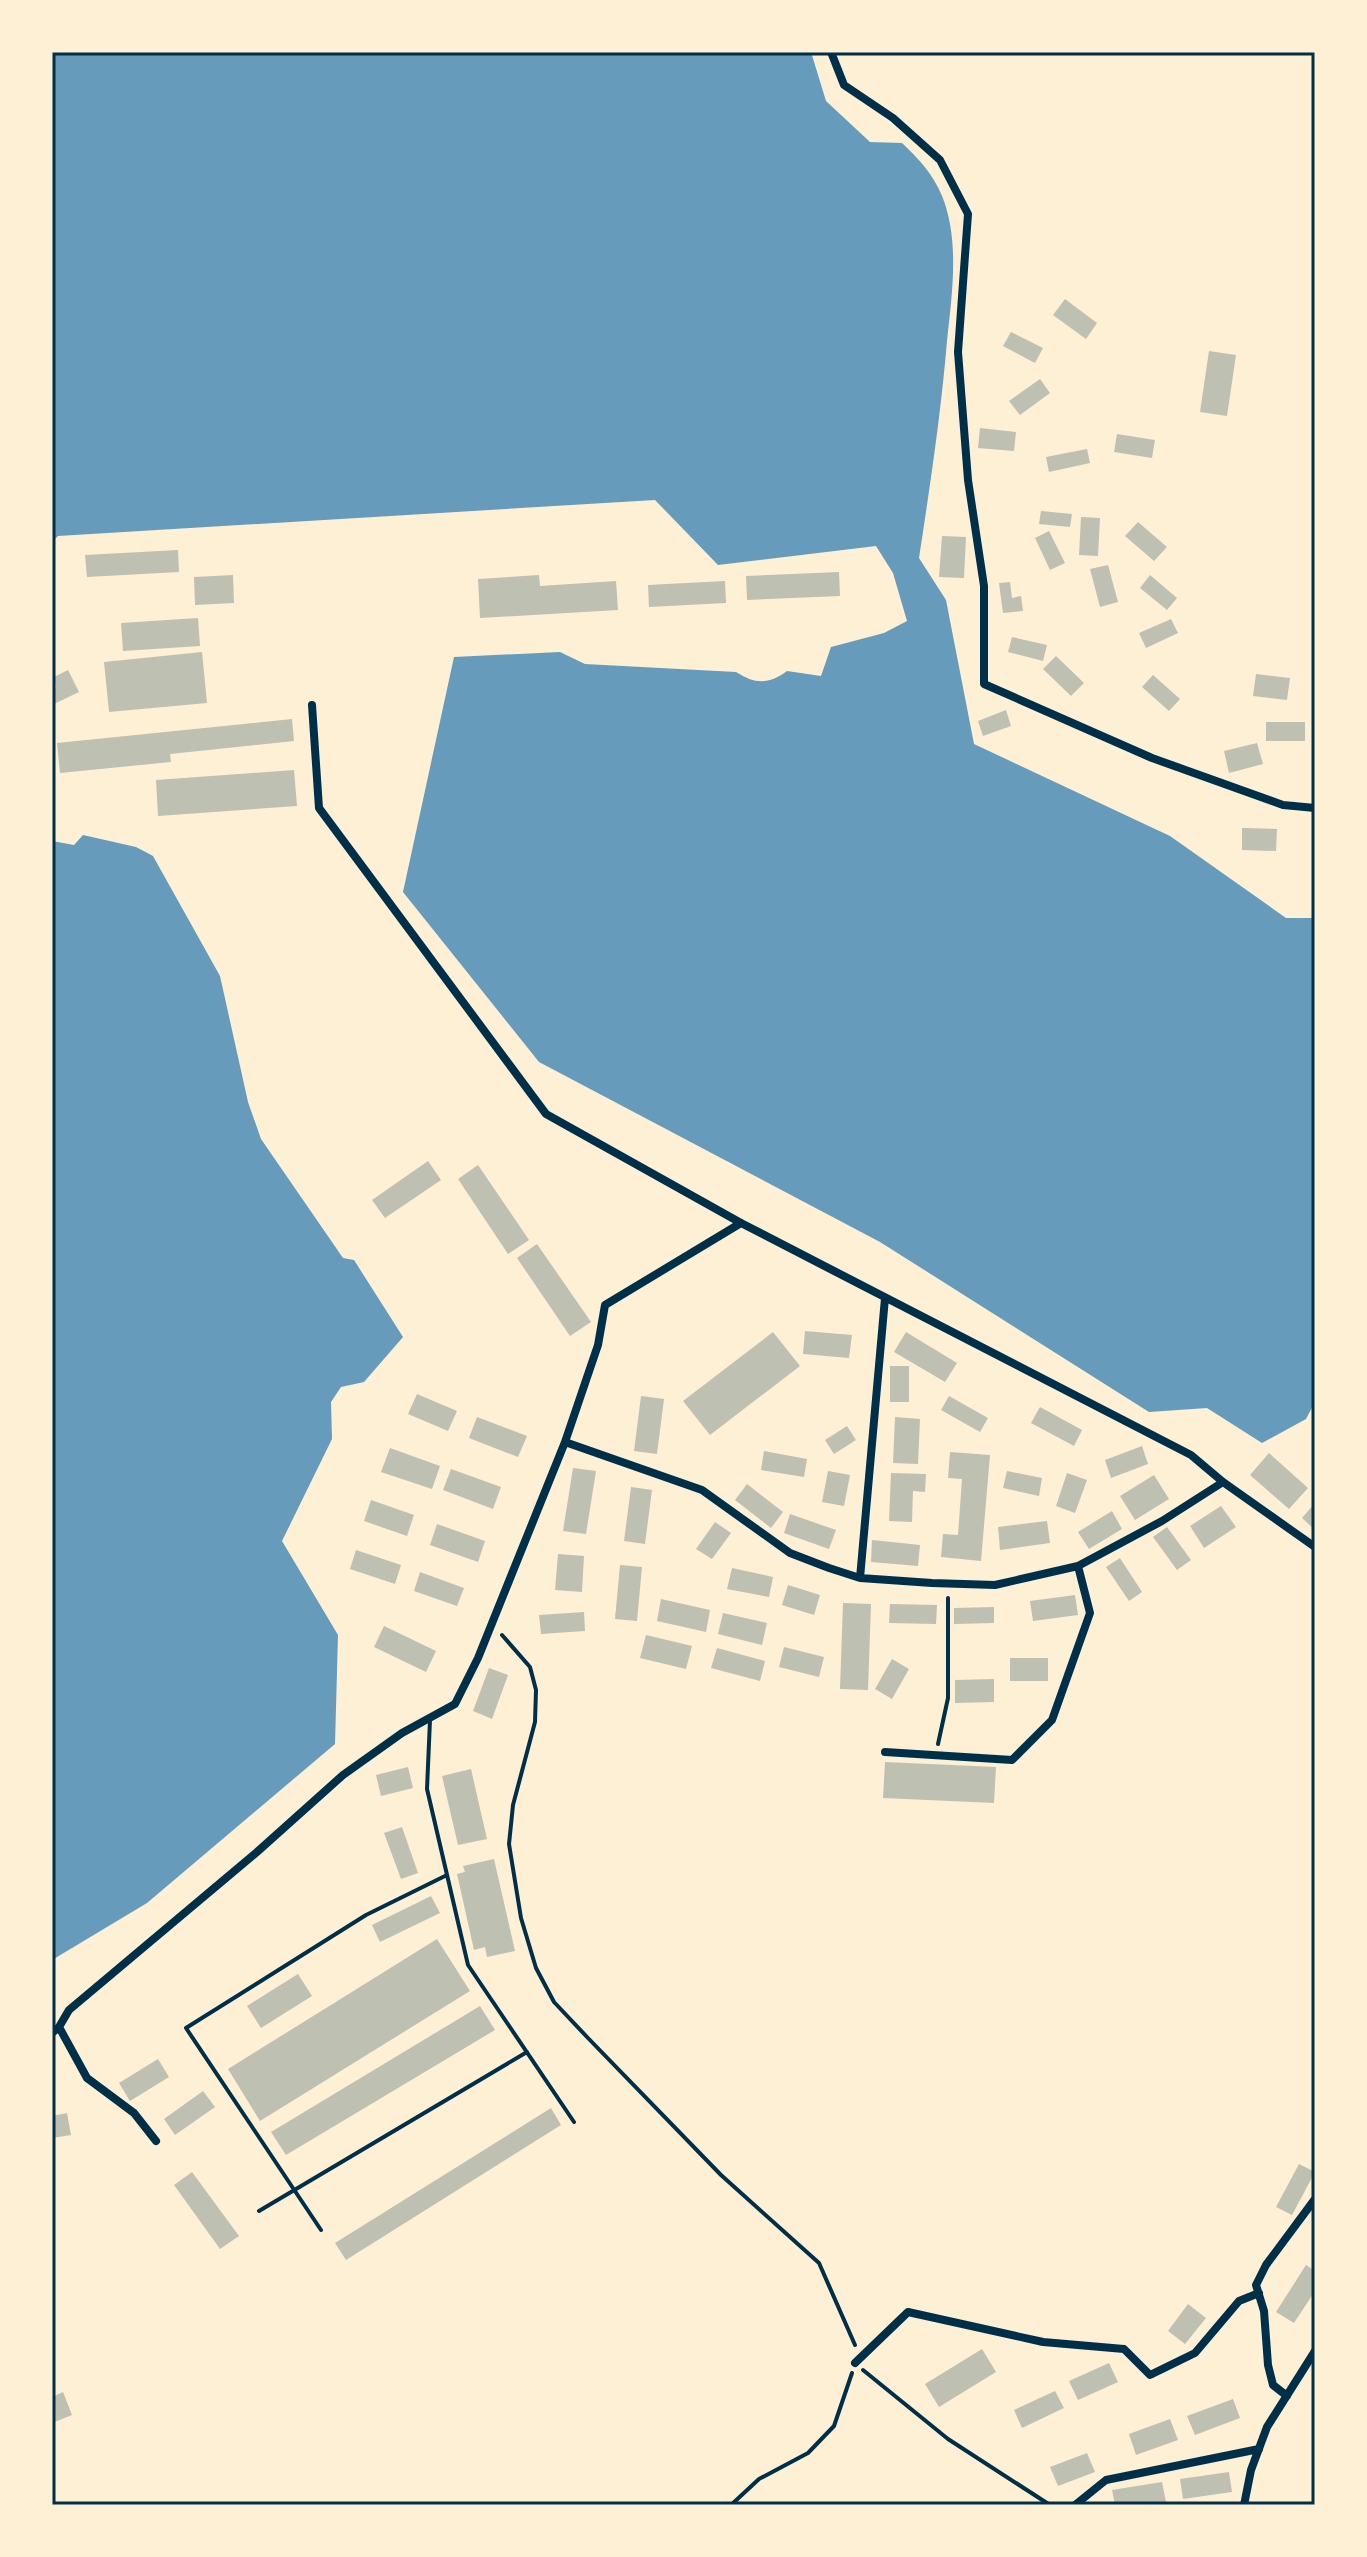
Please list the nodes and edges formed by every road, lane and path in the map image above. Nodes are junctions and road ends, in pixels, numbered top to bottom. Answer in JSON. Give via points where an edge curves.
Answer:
{"nodes":[{"id":1,"x":831,"y":52,"type":"edge"},
{"id":2,"x":312,"y":705,"type":"dead end"},
{"id":3,"x":1315,"y":808,"type":"edge"},
{"id":4,"x":741,"y":1223,"type":"junction"},
{"id":5,"x":885,"y":1298,"type":"junction"},
{"id":6,"x":565,"y":1442,"type":"junction"},
{"id":7,"x":1223,"y":1482,"type":"junction"},
{"id":8,"x":1315,"y":1547,"type":"edge"},
{"id":9,"x":1078,"y":1566,"type":"junction"},
{"id":10,"x":860,"y":1578,"type":"junction"},
{"id":11,"x":948,"y":1584,"type":"junction"},
{"id":12,"x":491,"y":1626,"type":"junction"},
{"id":13,"x":430,"y":1718,"type":"junction"},
{"id":14,"x":885,"y":1752,"type":"dead end"},
{"id":15,"x":936,"y":1755,"type":"junction"},
{"id":16,"x":447,"y":1875,"type":"junction"},
{"id":17,"x":55,"y":2030,"type":"edge"},
{"id":18,"x":527,"y":2052,"type":"junction"},
{"id":19,"x":574,"y":2122,"type":"dead end"},
{"id":20,"x":156,"y":2141,"type":"dead end"},
{"id":21,"x":293,"y":2190,"type":"junction"},
{"id":22,"x":1315,"y":2199,"type":"edge"},
{"id":23,"x":259,"y":2211,"type":"dead end"},
{"id":24,"x":321,"y":2230,"type":"dead end"},
{"id":25,"x":1259,"y":2293,"type":"junction"},
{"id":26,"x":1315,"y":2351,"type":"edge"},
{"id":27,"x":855,"y":2363,"type":"junction"},
{"id":28,"x":1287,"y":2396,"type":"junction"},
{"id":29,"x":1259,"y":2449,"type":"junction"},
{"id":30,"x":731,"y":2505,"type":"edge"},
{"id":31,"x":1050,"y":2505,"type":"edge"},
{"id":32,"x":1075,"y":2505,"type":"edge"},
{"id":33,"x":1244,"y":2505,"type":"edge"}],
"edges":[{"from":1,"to":3,"type":"street","via":[[844,85],[893,118],[940,160],[968,214],[958,352],[968,480],[984,586],[984,684],[1152,758],[1283,805]]},
{"from":2,"to":4,"type":"street","via":[[319,808],[546,1114]]},
{"from":4,"to":5,"type":"street"},
{"from":4,"to":6,"type":"street","via":[[605,1305],[598,1345]]},
{"from":5,"to":7,"type":"street","via":[[1191,1455]]},
{"from":5,"to":10,"type":"street"},
{"from":6,"to":10,"type":"street","via":[[702,1490],[790,1553]]},
{"from":6,"to":12,"type":"street"},
{"from":7,"to":8,"type":"street"},
{"from":7,"to":9,"type":"street"},
{"from":9,"to":11,"type":"street","via":[[995,1585]]},
{"from":9,"to":15,"type":"street","via":[[1090,1613],[1052,1720],[1012,1760]]},
{"from":10,"to":11,"type":"street"},
{"from":11,"to":15,"type":"path","via":[[948,1698]]},
{"from":12,"to":13,"type":"street","via":[[455,1704]]},
{"from":12,"to":27,"type":"path","via":[[530,1667],[536,1690],[535,1722],[513,1805],[509,1844],[521,1918],[536,1968],[554,2002],[587,2037],[721,2175],[819,2263],[857,2351]]},
{"from":13,"to":16,"type":"lane","via":[[427,1789]]},
{"from":13,"to":17,"type":"street","via":[[343,1775],[69,2010]]},
{"from":14,"to":15,"type":"street"},
{"from":16,"to":18,"type":"lane","via":[[468,1965]]},
{"from":16,"to":21,"type":"lane","via":[[366,1915],[186,2028]]},
{"from":17,"to":20,"type":"street","via":[[87,2078],[134,2113]]},
{"from":18,"to":19,"type":"lane"},
{"from":18,"to":21,"type":"lane"},
{"from":21,"to":23,"type":"lane"},
{"from":21,"to":24,"type":"lane"},
{"from":22,"to":25,"type":"street","via":[[1266,2265],[1256,2285]]},
{"from":25,"to":27,"type":"street","via":[[1239,2301],[1195,2353],[1150,2375],[1124,2349],[1043,2342],[908,2312]]},
{"from":25,"to":28,"type":"street","via":[[1273,2385]]},
{"from":26,"to":28,"type":"street"},
{"from":27,"to":30,"type":"path","via":[[834,2426],[808,2453],[759,2479]]},
{"from":27,"to":31,"type":"path","via":[[948,2439]]},
{"from":28,"to":29,"type":"street"},
{"from":29,"to":32,"type":"street","via":[[1106,2480]]},
{"from":29,"to":33,"type":"street"}]}
